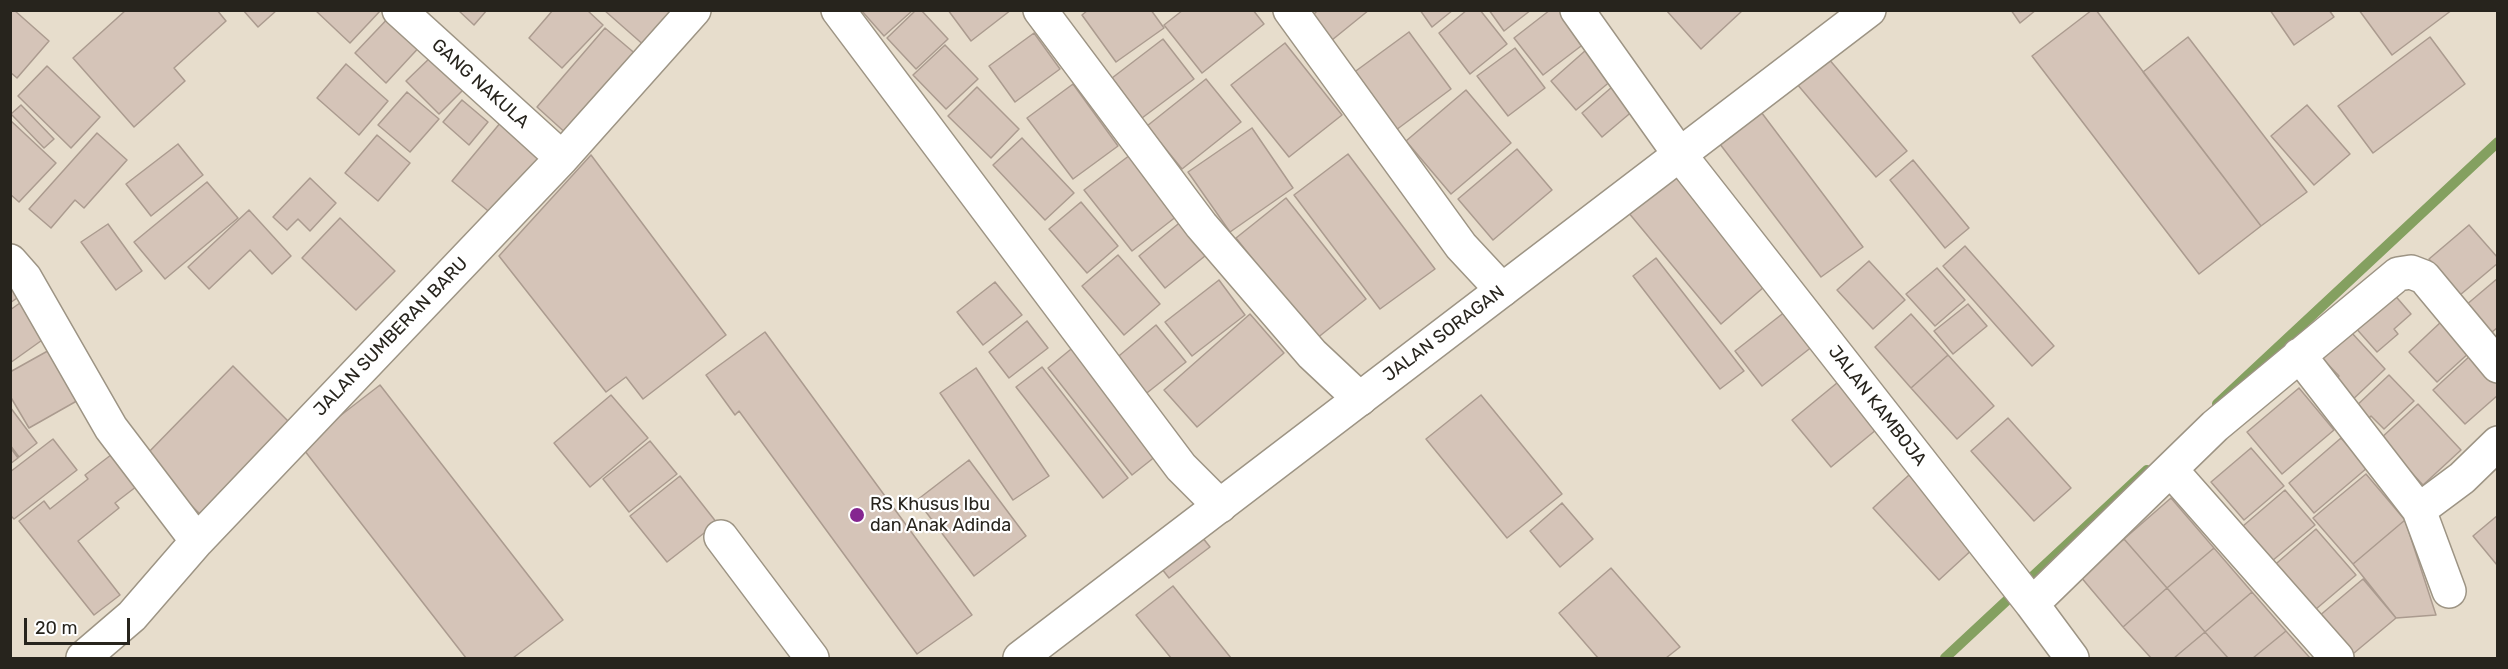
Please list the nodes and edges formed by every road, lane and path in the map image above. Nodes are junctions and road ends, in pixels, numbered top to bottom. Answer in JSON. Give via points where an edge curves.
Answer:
{"nodes":[{"id":1,"x":399,"y":10,"type":"edge"},
{"id":2,"x":694,"y":10,"type":"edge"},
{"id":3,"x":838,"y":10,"type":"edge"},
{"id":4,"x":1040,"y":10,"type":"edge"},
{"id":5,"x":1290,"y":10,"type":"edge"},
{"id":6,"x":1577,"y":10,"type":"edge"},
{"id":7,"x":1869,"y":10,"type":"edge"},
{"id":8,"x":1680,"y":155,"type":"junction"},
{"id":9,"x":562,"y":158,"type":"junction"},
{"id":10,"x":10,"y":261,"type":"edge"},
{"id":11,"x":1502,"y":290,"type":"junction"},
{"id":12,"x":2299,"y":355,"type":"junction"},
{"id":13,"x":2498,"y":366,"type":"edge"},
{"id":14,"x":1360,"y":399,"type":"junction"},
{"id":15,"x":2498,"y":443,"type":"edge"},
{"id":16,"x":2171,"y":470,"type":"junction"},
{"id":17,"x":1220,"y":506,"type":"junction"},
{"id":18,"x":2419,"y":510,"type":"junction"},
{"id":19,"x":721,"y":537,"type":"dead end"},
{"id":20,"x":197,"y":541,"type":"junction"},
{"id":21,"x":2449,"y":591,"type":"dead end"},
{"id":22,"x":2028,"y":598,"type":"junction"},
{"id":23,"x":83,"y":658,"type":"edge"},
{"id":24,"x":812,"y":658,"type":"edge"},
{"id":25,"x":1020,"y":658,"type":"edge"},
{"id":26,"x":2072,"y":658,"type":"edge"},
{"id":27,"x":2337,"y":658,"type":"edge"}],
"edges":[{"from":1,"to":9,"type":"street","name":"GANG NAKULA"},
{"from":2,"to":9,"type":"street","name":"JALAN SUMBERAN BARU"},
{"from":3,"to":17,"type":"street","via":[[1181,466]]},
{"from":4,"to":14,"type":"street","via":[[1201,225],[1312,354]]},
{"from":5,"to":11,"type":"street","via":[[1461,246]]},
{"from":6,"to":8,"type":"street","name":"JALAN KAMBOJA"},
{"from":7,"to":8,"type":"street","name":"JALAN SORAGAN"},
{"from":8,"to":11,"type":"street","name":"JALAN SORAGAN"},
{"from":8,"to":22,"type":"street","name":"JALAN KAMBOJA"},
{"from":9,"to":20,"type":"street","name":"JALAN SUMBERAN BARU"},
{"from":10,"to":20,"type":"street","via":[[25,278],[111,428]]},
{"from":11,"to":14,"type":"street","name":"JALAN SORAGAN"},
{"from":12,"to":13,"type":"street","via":[[2398,274],[2411,272],[2435,287]]},
{"from":12,"to":16,"type":"street","via":[[2215,426]]},
{"from":12,"to":18,"type":"street"},
{"from":14,"to":17,"type":"street","name":"JALAN SORAGAN"},
{"from":15,"to":18,"type":"street","via":[[2462,478]]},
{"from":16,"to":22,"type":"street"},
{"from":16,"to":27,"type":"street"},
{"from":17,"to":25,"type":"street","name":"JALAN SORAGAN"},
{"from":18,"to":21,"type":"street"},
{"from":19,"to":24,"type":"street"},
{"from":20,"to":23,"type":"street","name":"JALAN SUMBERAN BARU","via":[[132,616]]},
{"from":22,"to":26,"type":"street","name":"JALAN KAMBOJA"}]}
